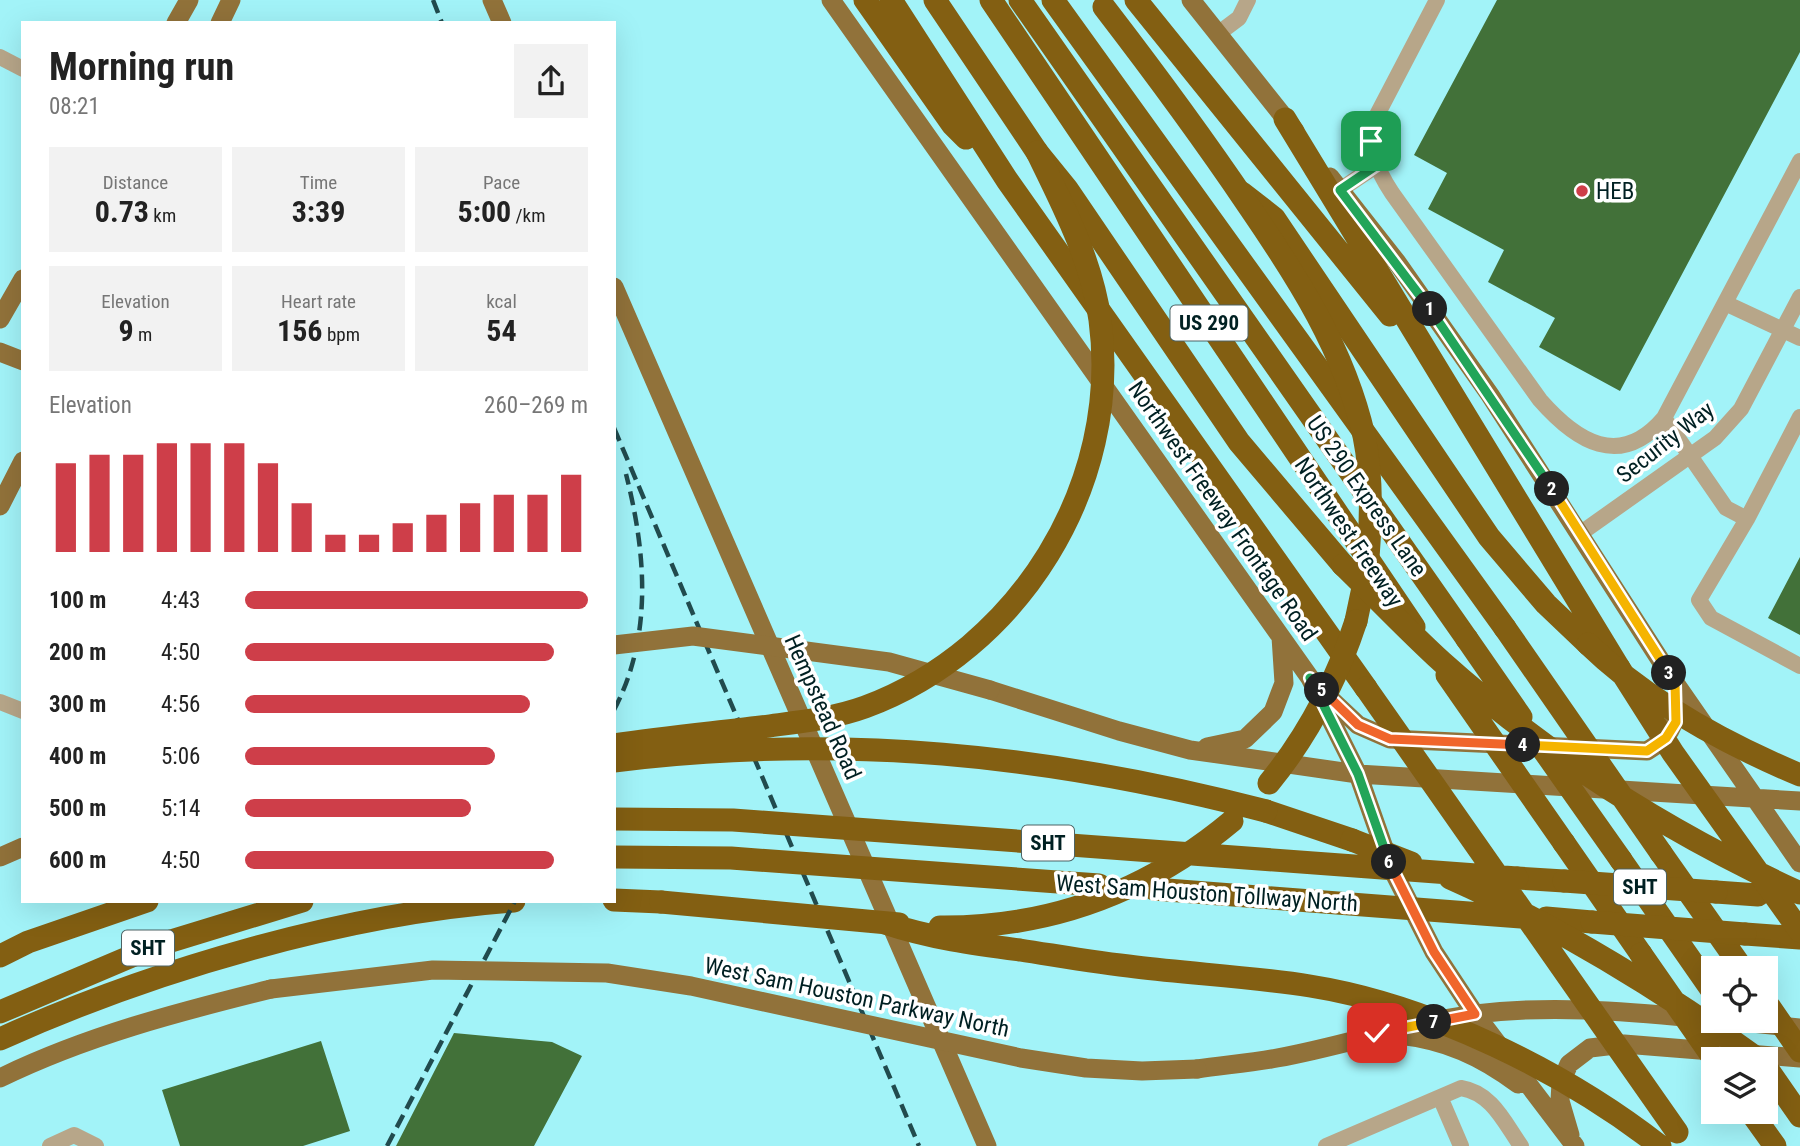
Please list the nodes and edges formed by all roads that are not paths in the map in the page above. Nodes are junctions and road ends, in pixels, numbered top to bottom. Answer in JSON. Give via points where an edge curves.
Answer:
{"nodes":[{"id":1,"x":189,"y":0,"type":"edge"},
{"id":2,"x":231,"y":0,"type":"edge"},
{"id":3,"x":492,"y":0,"type":"edge"},
{"id":4,"x":831,"y":0,"type":"edge"},
{"id":5,"x":864,"y":0,"type":"edge"},
{"id":6,"x":891,"y":0,"type":"edge"},
{"id":7,"x":935,"y":0,"type":"edge"},
{"id":8,"x":991,"y":0,"type":"edge"},
{"id":9,"x":1020,"y":0,"type":"edge"},
{"id":10,"x":1054,"y":0,"type":"edge"},
{"id":11,"x":1136,"y":0,"type":"edge"},
{"id":12,"x":1191,"y":0,"type":"edge"},
{"id":13,"x":1248,"y":0,"type":"edge"},
{"id":14,"x":1437,"y":0,"type":"edge"},
{"id":15,"x":1102,"y":3,"type":"edge"},
{"id":16,"x":177,"y":21,"type":"edge"},
{"id":17,"x":221,"y":21,"type":"edge"},
{"id":18,"x":501,"y":21,"type":"edge"},
{"id":19,"x":1219,"y":33,"type":"junction"},
{"id":20,"x":0,"y":57,"type":"edge"},
{"id":21,"x":21,"y":68,"type":"edge"},
{"id":22,"x":1285,"y":119,"type":"junction"},
{"id":23,"x":1037,"y":152,"type":"junction"},
{"id":24,"x":1800,"y":161,"type":"edge"},
{"id":25,"x":1377,"y":165,"type":"junction"},
{"id":26,"x":1007,"y":180,"type":"junction"},
{"id":27,"x":1238,"y":190,"type":"junction"},
{"id":28,"x":1340,"y":190,"type":"junction"},
{"id":29,"x":1785,"y":191,"type":"junction"},
{"id":30,"x":1800,"y":198,"type":"edge"},
{"id":31,"x":21,"y":282,"type":"edge"},
{"id":32,"x":616,"y":292,"type":"edge"},
{"id":33,"x":1800,"y":297,"type":"edge"},
{"id":34,"x":1726,"y":303,"type":"junction"},
{"id":35,"x":0,"y":319,"type":"edge"},
{"id":36,"x":1783,"y":331,"type":"junction"},
{"id":37,"x":1800,"y":338,"type":"edge"},
{"id":38,"x":0,"y":352,"type":"edge"},
{"id":39,"x":21,"y":360,"type":"edge"},
{"id":40,"x":1443,"y":380,"type":"junction"},
{"id":41,"x":1800,"y":417,"type":"edge"},
{"id":42,"x":1664,"y":418,"type":"junction"},
{"id":43,"x":1689,"y":457,"type":"junction"},
{"id":44,"x":21,"y":465,"type":"edge"},
{"id":45,"x":0,"y":506,"type":"edge"},
{"id":46,"x":1747,"y":519,"type":"junction"},
{"id":47,"x":1581,"y":533,"type":"junction"},
{"id":48,"x":1281,"y":636,"type":"junction"},
{"id":49,"x":616,"y":645,"type":"edge"},
{"id":50,"x":1800,"y":666,"type":"edge"},
{"id":51,"x":1310,"y":678,"type":"junction"},
{"id":52,"x":1675,"y":683,"type":"junction"},
{"id":53,"x":0,"y":702,"type":"edge"},
{"id":54,"x":21,"y":709,"type":"edge"},
{"id":55,"x":616,"y":745,"type":"edge"},
{"id":56,"x":1190,"y":750,"type":"junction"},
{"id":57,"x":616,"y":761,"type":"edge"},
{"id":58,"x":1358,"y":774,"type":"junction"},
{"id":59,"x":1800,"y":775,"type":"edge"},
{"id":60,"x":1754,"y":798,"type":"junction"},
{"id":61,"x":1800,"y":801,"type":"edge"},
{"id":62,"x":616,"y":819,"type":"edge"},
{"id":63,"x":21,"y":848,"type":"edge"},
{"id":64,"x":0,"y":857,"type":"edge"},
{"id":65,"x":616,"y":857,"type":"edge"},
{"id":66,"x":1800,"y":863,"type":"edge"},
{"id":67,"x":1800,"y":893,"type":"edge"},
{"id":68,"x":1800,"y":898,"type":"edge"},
{"id":69,"x":616,"y":900,"type":"edge"},
{"id":70,"x":102,"y":903,"type":"edge"},
{"id":71,"x":141,"y":903,"type":"edge"},
{"id":72,"x":295,"y":903,"type":"edge"},
{"id":73,"x":498,"y":903,"type":"edge"},
{"id":74,"x":886,"y":923,"type":"junction"},
{"id":75,"x":1800,"y":931,"type":"edge"},
{"id":76,"x":1800,"y":938,"type":"edge"},
{"id":77,"x":28,"y":942,"type":"junction"},
{"id":78,"x":0,"y":956,"type":"edge"},
{"id":79,"x":1734,"y":956,"type":"edge"},
{"id":80,"x":1701,"y":975,"type":"edge"},
{"id":81,"x":0,"y":1012,"type":"edge"},
{"id":82,"x":1475,"y":1014,"type":"junction"},
{"id":83,"x":1701,"y":1018,"type":"edge"},
{"id":84,"x":1778,"y":1019,"type":"edge"},
{"id":85,"x":1778,"y":1026,"type":"edge"},
{"id":86,"x":1800,"y":1028,"type":"edge"},
{"id":87,"x":1377,"y":1033,"type":"junction"},
{"id":88,"x":0,"y":1039,"type":"edge"},
{"id":89,"x":1706,"y":1047,"type":"edge"},
{"id":90,"x":1742,"y":1047,"type":"edge"},
{"id":91,"x":1800,"y":1051,"type":"edge"},
{"id":92,"x":1800,"y":1058,"type":"edge"},
{"id":93,"x":1778,"y":1076,"type":"edge"},
{"id":94,"x":0,"y":1078,"type":"edge"},
{"id":95,"x":1778,"y":1084,"type":"edge"},
{"id":96,"x":1800,"y":1093,"type":"edge"},
{"id":97,"x":1440,"y":1097,"type":"junction"},
{"id":98,"x":1537,"y":1098,"type":"junction"},
{"id":99,"x":1800,"y":1116,"type":"edge"},
{"id":100,"x":1760,"y":1124,"type":"edge"},
{"id":101,"x":1771,"y":1140,"type":"edge"},
{"id":102,"x":1674,"y":1141,"type":"edge"},
{"id":103,"x":1573,"y":1144,"type":"edge"},
{"id":104,"x":50,"y":1146,"type":"edge"},
{"id":105,"x":96,"y":1146,"type":"edge"},
{"id":106,"x":987,"y":1146,"type":"edge"},
{"id":107,"x":1326,"y":1146,"type":"edge"},
{"id":108,"x":1461,"y":1146,"type":"edge"},
{"id":109,"x":1521,"y":1146,"type":"edge"}],
"edges":[{"from":1,"to":16,"type":"main road"},
{"from":2,"to":17,"type":"main road"},
{"from":3,"to":18,"type":"main road"},
{"from":4,"to":48,"type":"main road","name":"Northwest Freeway Frontage Road"},
{"from":5,"to":26,"type":"highway","via":[[952,124]]},
{"from":6,"to":26,"type":"highway"},
{"from":7,"to":23,"type":"highway"},
{"from":8,"to":89,"type":"highway","name":"Northwest Freeway","number":"US 290","bridge":true,"via":[[1427,647]]},
{"from":9,"to":80,"type":"highway","name":"US 290 Express Lane","bridge":true},
{"from":10,"to":79,"type":"highway","number":"US 290","bridge":true},
{"from":11,"to":40,"type":"highway"},
{"from":12,"to":19,"type":"main road"},
{"from":13,"to":19,"type":"street","via":[[1239,18]]},
{"from":14,"to":25,"type":"street","via":[[1371,128]]},
{"from":15,"to":27,"type":"highway","bridge":true},
{"from":19,"to":22,"type":"main road"},
{"from":20,"to":21,"type":"street"},
{"from":22,"to":28,"type":"main road"},
{"from":22,"to":40,"type":"highway"},
{"from":23,"to":55,"type":"highway","bridge":true,"via":[[1084,259],[1100,320],[1103,377],[1097,432],[1081,488],[1053,549],[1025,591],[985,633],[941,669],[863,707],[820,719]]},
{"from":23,"to":67,"type":"highway","bridge":true,"via":[[1248,452],[1343,565],[1442,662],[1535,737],[1650,814]]},
{"from":24,"to":29,"type":"street"},
{"from":25,"to":28,"type":"street"},
{"from":25,"to":42,"type":"street","via":[[1501,346],[1565,427],[1598,445],[1619,446],[1645,437]]},
{"from":26,"to":102,"type":"highway","bridge":true,"via":[[1366,688]]},
{"from":27,"to":59,"type":"highway","bridge":true,"via":[[1274,218],[1489,537],[1546,604],[1603,659],[1680,714],[1742,751]]},
{"from":27,"to":74,"type":"highway","bridge":true,"via":[[1319,315],[1341,362],[1364,437],[1370,490],[1367,569],[1356,621],[1328,694],[1285,763],[1251,802],[1190,854],[1144,882],[1069,911],[1018,923],[965,927]]},
{"from":28,"to":47,"type":"main road","via":[[1396,261]]},
{"from":29,"to":30,"type":"street"},
{"from":29,"to":34,"type":"street"},
{"from":31,"to":35,"type":"main road"},
{"from":32,"to":106,"type":"main road","name":"Hempstead Road"},
{"from":33,"to":36,"type":"street","name":"Security Way"},
{"from":34,"to":36,"type":"street"},
{"from":34,"to":42,"type":"street"},
{"from":36,"to":37,"type":"street"},
{"from":36,"to":43,"type":"street","name":"Security Way","via":[[1741,409],[1715,438]]},
{"from":38,"to":39,"type":"main road"},
{"from":40,"to":75,"type":"highway","bridge":true,"via":[[1672,752]]},
{"from":41,"to":46,"type":"street"},
{"from":42,"to":43,"type":"street"},
{"from":43,"to":46,"type":"street","via":[[1726,508]]},
{"from":43,"to":47,"type":"street","name":"Security Way"},
{"from":44,"to":45,"type":"main road"},
{"from":46,"to":50,"type":"street","via":[[1699,600],[1711,618]]},
{"from":47,"to":52,"type":"main road"},
{"from":48,"to":51,"type":"main road","name":"Northwest Freeway Frontage Road"},
{"from":48,"to":56,"type":"main road","via":[[1284,683],[1273,712],[1245,739]]},
{"from":49,"to":56,"type":"main road","bridge":true,"via":[[693,636],[889,662]]},
{"from":51,"to":52,"type":"main road","via":[[1358,725],[1390,739],[1647,751],[1666,738],[1676,722]]},
{"from":51,"to":58,"type":"main road","name":"Northwest Freeway Frontage Road"},
{"from":52,"to":60,"type":"main road"},
{"from":53,"to":54,"type":"street"},
{"from":56,"to":58,"type":"main road"},
{"from":57,"to":90,"type":"highway","bridge":true,"via":[[752,749],[921,751],[1085,770],[1217,798],[1339,835],[1496,898],[1591,948]]},
{"from":58,"to":60,"type":"main road"},
{"from":58,"to":82,"type":"main road","name":"Northwest Freeway Frontage Road","via":[[1411,909]]},
{"from":60,"to":61,"type":"main road"},
{"from":60,"to":66,"type":"main road"},
{"from":62,"to":68,"type":"highway","name":"West Sam Houston Tollway North","number":"SHT","bridge":true,"via":[[747,821]]},
{"from":63,"to":64,"type":"main road"},
{"from":65,"to":76,"type":"highway","name":"West Sam Houston Tollway North","number":"SHT","bridge":true,"via":[[785,861]]},
{"from":69,"to":74,"type":"highway","bridge":true},
{"from":70,"to":77,"type":"highway"},
{"from":71,"to":77,"type":"highway","number":"SHT"},
{"from":72,"to":81,"type":"highway","number":"SHT","via":[[158,945]]},
{"from":73,"to":88,"type":"highway","via":[[411,914],[231,956],[106,996]]},
{"from":74,"to":102,"type":"highway","bridge":true,"via":[[938,938],[1134,967],[1312,986],[1400,1009],[1472,1034],[1639,1129]]},
{"from":77,"to":78,"type":"highway","number":"SHT"},
{"from":82,"to":83,"type":"main road","name":"West Sam Houston Parkway North","via":[[1622,1011]]},
{"from":82,"to":87,"type":"main road","name":"West Sam Houston Parkway North"},
{"from":82,"to":98,"type":"main road","name":"Northwest Freeway Frontage Road"},
{"from":84,"to":91,"type":"highway","bridge":true},
{"from":85,"to":86,"type":"main road"},
{"from":87,"to":94,"type":"main road","name":"West Sam Houston Parkway North","bridge":true,"via":[[1278,1058],[1197,1069],[1097,1068],[1021,1058],[691,986],[607,973],[433,970],[271,989],[136,1024]]},
{"from":87,"to":98,"type":"main road","via":[[1430,1038],[1468,1051]]},
{"from":92,"to":103,"type":"main road","via":[[1624,1044],[1590,1048],[1569,1064],[1561,1082],[1560,1101]]},
{"from":93,"to":96,"type":"highway"},
{"from":95,"to":99,"type":"highway"},
{"from":97,"to":107,"type":"street"},
{"from":97,"to":108,"type":"street"},
{"from":97,"to":109,"type":"street","via":[[1461,1088],[1475,1091],[1489,1100]]},
{"from":98,"to":103,"type":"main road","name":"Northwest Freeway Frontage Road"},
{"from":100,"to":101,"type":"highway"},
{"from":104,"to":105,"type":"street","via":[[74,1135]]}]}
